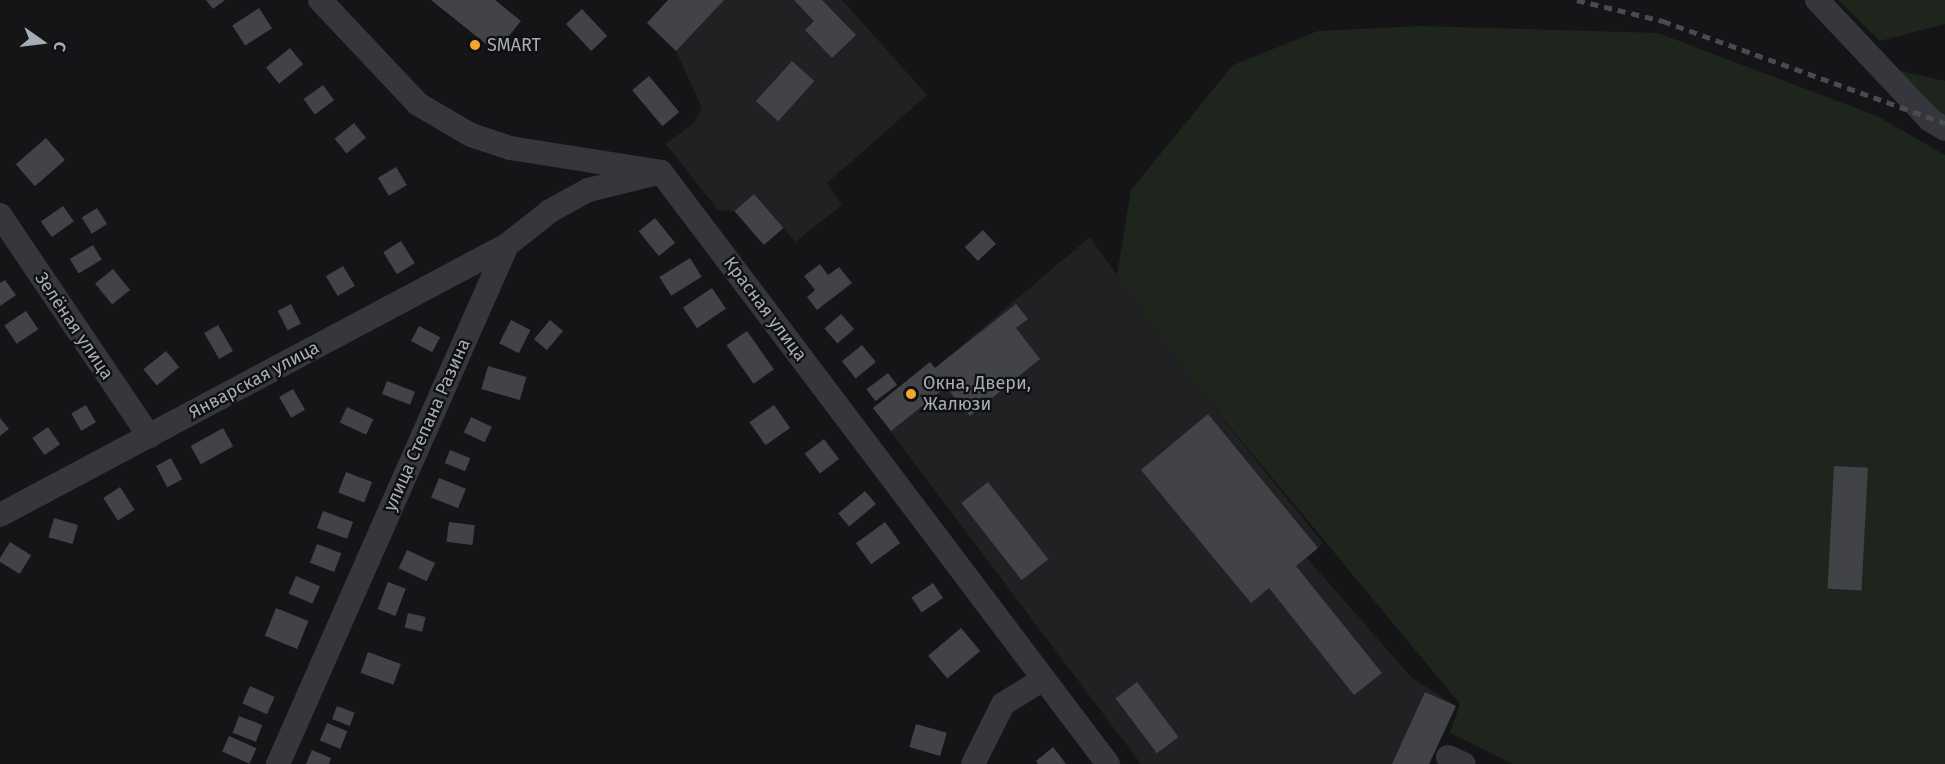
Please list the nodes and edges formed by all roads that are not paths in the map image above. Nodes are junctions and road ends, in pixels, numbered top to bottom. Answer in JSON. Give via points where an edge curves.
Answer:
{"nodes":[{"id":1,"x":320,"y":0,"type":"edge"},
{"id":2,"x":1817,"y":0,"type":"edge"},
{"id":3,"x":1945,"y":129,"type":"edge"},
{"id":4,"x":661,"y":172,"type":"junction"},
{"id":5,"x":0,"y":215,"type":"edge"},
{"id":6,"x":507,"y":244,"type":"junction"},
{"id":7,"x":149,"y":436,"type":"junction"},
{"id":8,"x":0,"y":515,"type":"edge"},
{"id":9,"x":1042,"y":680,"type":"junction"},
{"id":10,"x":278,"y":764,"type":"edge"},
{"id":11,"x":973,"y":764,"type":"edge"},
{"id":12,"x":1108,"y":764,"type":"edge"}],
"edges":[{"from":1,"to":4,"type":"street","via":[[418,104],[471,135],[510,148]]},
{"from":2,"to":3,"type":"street","via":[[1930,120]]},
{"from":4,"to":6,"type":"street","name":"улица Степана Разина","via":[[588,190],[550,211]]},
{"from":4,"to":9,"type":"street","name":"Красная улица"},
{"from":5,"to":7,"type":"street","name":"Зелёная улица"},
{"from":6,"to":7,"type":"street","name":"Январская улица"},
{"from":6,"to":10,"type":"street","name":"улица Степана Разина"},
{"from":7,"to":8,"type":"street","name":"Январская улица"},
{"from":9,"to":11,"type":"street","via":[[1003,704]]},
{"from":9,"to":12,"type":"street","name":"Красная улица"}]}
